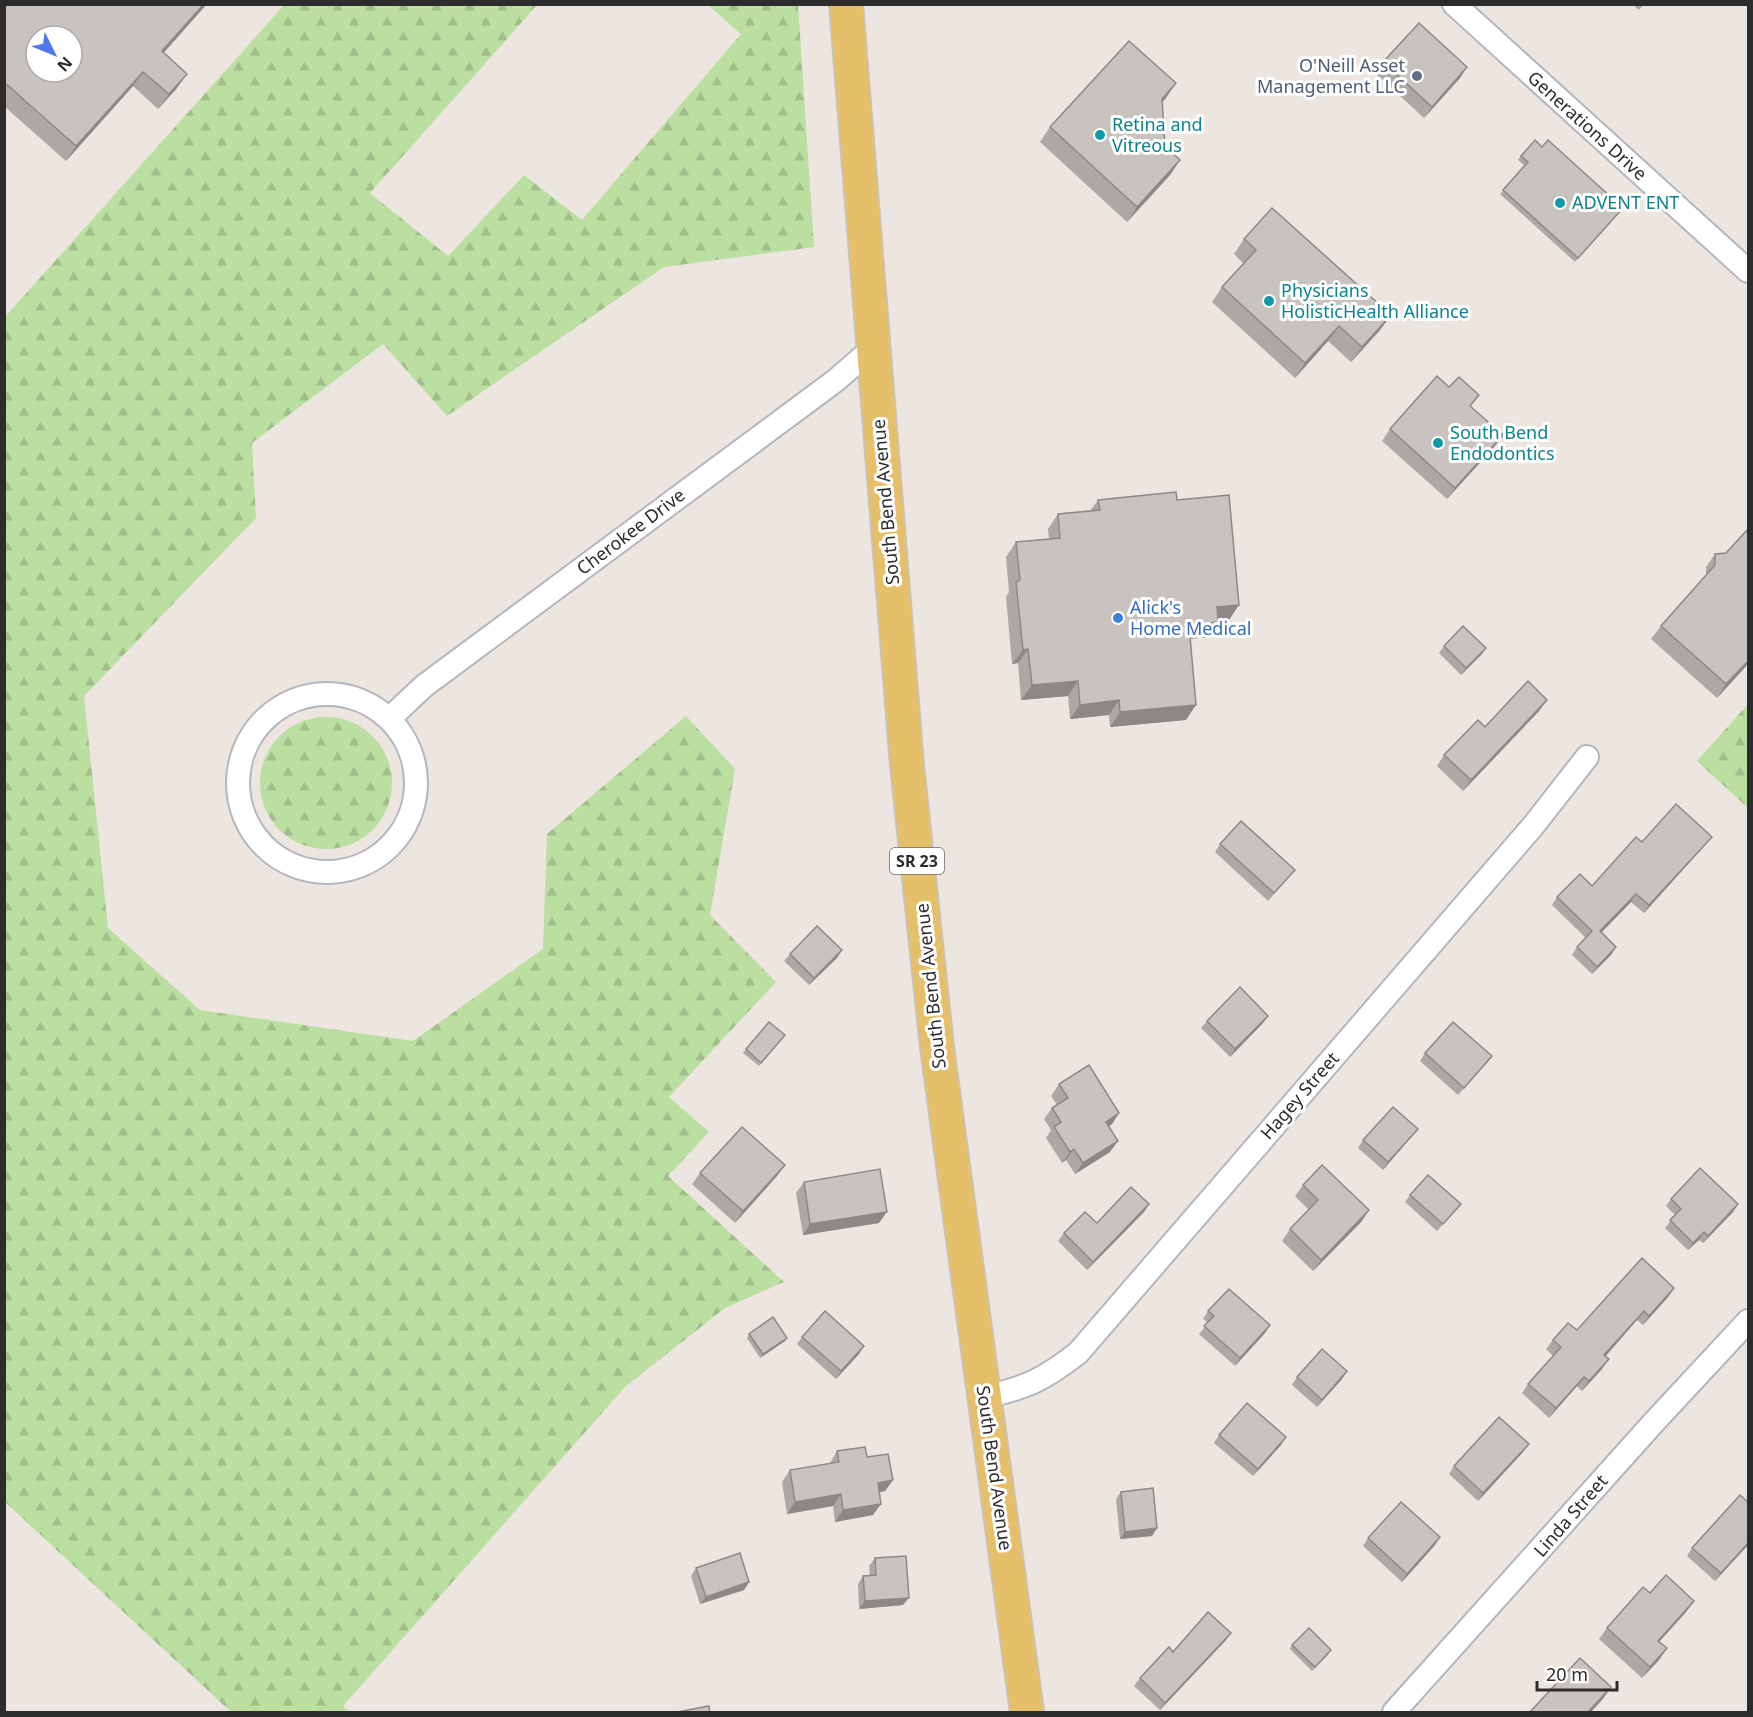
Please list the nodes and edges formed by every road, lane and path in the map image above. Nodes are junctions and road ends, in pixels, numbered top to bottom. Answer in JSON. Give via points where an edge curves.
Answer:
{"nodes":[{"id":1,"x":846,"y":4,"type":"edge"},
{"id":2,"x":1454,"y":4,"type":"edge"},
{"id":3,"x":1749,"y":271,"type":"edge"},
{"id":4,"x":873,"y":348,"type":"junction"},
{"id":5,"x":390,"y":718,"type":"junction"},
{"id":6,"x":1587,"y":757,"type":"dead end"},
{"id":7,"x":1749,"y":1321,"type":"edge"},
{"id":8,"x":984,"y":1397,"type":"junction"},
{"id":9,"x":1027,"y":1713,"type":"edge"},
{"id":10,"x":1394,"y":1713,"type":"edge"}],
"edges":[{"from":1,"to":4,"type":"main road","name":"South Bend Avenue","number":"SR 23"},
{"from":2,"to":3,"type":"street","name":"Generations Drive"},
{"from":4,"to":5,"type":"street","name":"Cherokee Drive","via":[[424,686]]},
{"from":4,"to":8,"type":"main road","name":"South Bend Avenue","number":"SR 23","via":[[906,754],[929,970]]},
{"from":5,"to":5,"type":"street","via":[[405,738],[415,762],[417,787],[412,812],[400,835],[382,853],[360,866],[336,872],[310,871],[286,862],[264,846],[247,824],[239,797],[239,769],[244,751],[263,719],[303,697],[340,694],[367,702]]},
{"from":6,"to":8,"type":"street","name":"Hagey Street","via":[[1526,835],[1078,1353],[1046,1378]]},
{"from":7,"to":10,"type":"street","name":"Linda Street"},
{"from":8,"to":9,"type":"main road","name":"South Bend Avenue","number":"SR 23"}]}
